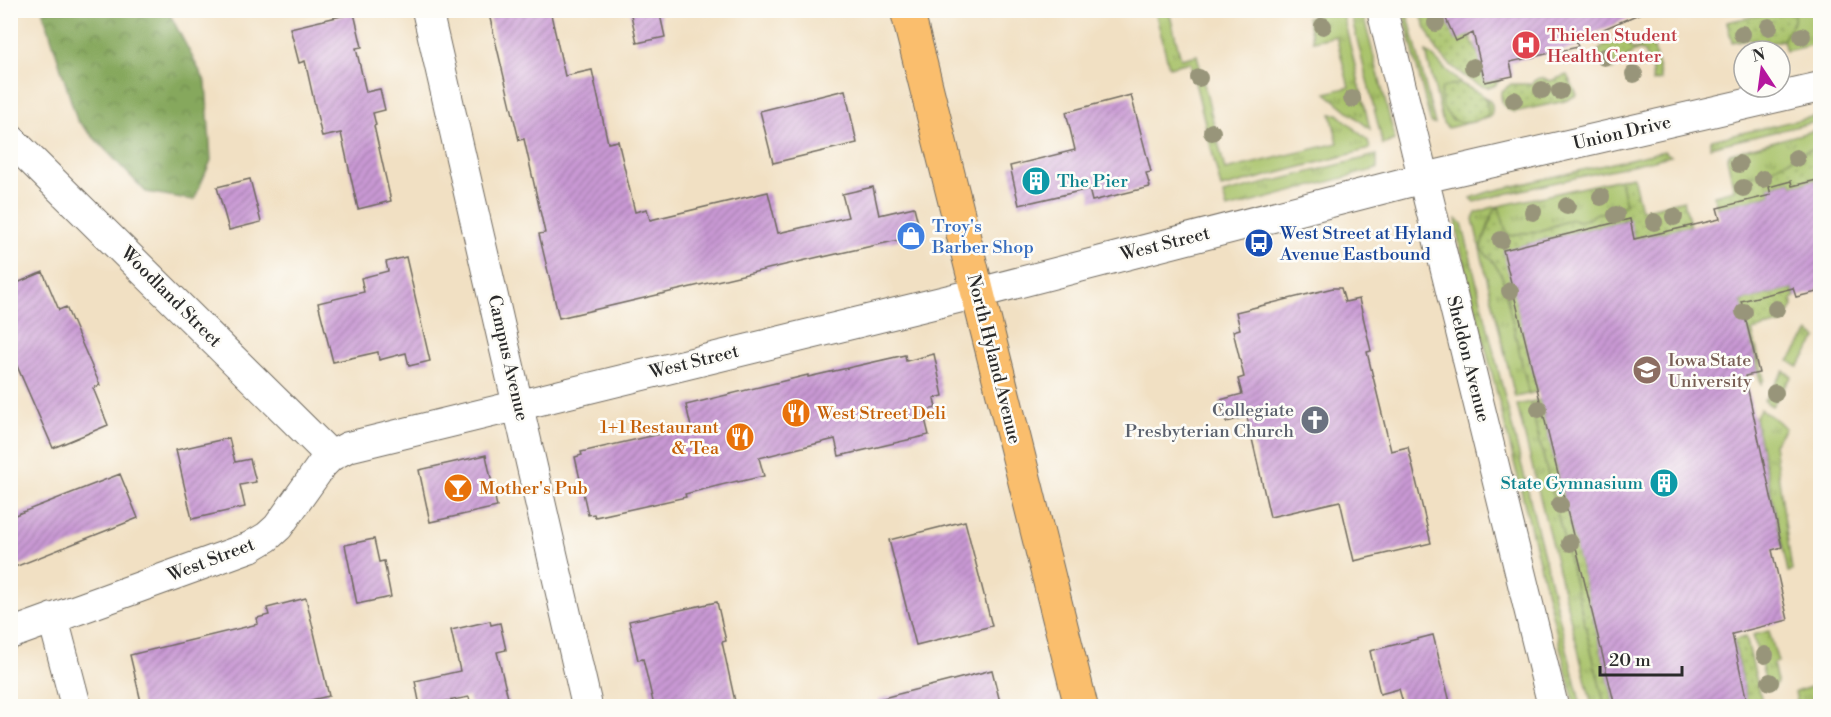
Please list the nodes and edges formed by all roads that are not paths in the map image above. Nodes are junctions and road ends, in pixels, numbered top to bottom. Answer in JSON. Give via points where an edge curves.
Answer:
{"nodes":[{"id":1,"x":428,"y":10,"type":"edge"},
{"id":2,"x":907,"y":10,"type":"edge"},
{"id":3,"x":1382,"y":10,"type":"edge"},
{"id":4,"x":1821,"y":87,"type":"edge"},
{"id":5,"x":10,"y":139,"type":"edge"},
{"id":6,"x":1424,"y":178,"type":"junction"},
{"id":7,"x":978,"y":292,"type":"junction"},
{"id":8,"x":518,"y":405,"type":"junction"},
{"id":9,"x":331,"y":456,"type":"junction"},
{"id":10,"x":53,"y":618,"type":"junction"},
{"id":11,"x":10,"y":634,"type":"edge"},
{"id":12,"x":76,"y":706,"type":"edge"},
{"id":13,"x":587,"y":706,"type":"edge"},
{"id":14,"x":1081,"y":706,"type":"edge"},
{"id":15,"x":1553,"y":706,"type":"edge"}],
"edges":[{"from":1,"to":8,"type":"street","name":"Campus Avenue"},
{"from":2,"to":7,"type":"main road","name":"North Hyland Avenue"},
{"from":3,"to":6,"type":"street","name":"Sheldon Avenue"},
{"from":4,"to":6,"type":"street","name":"Union Drive"},
{"from":5,"to":9,"type":"street","name":"Woodland Street"},
{"from":6,"to":7,"type":"street","name":"West Street"},
{"from":6,"to":15,"type":"street","name":"Sheldon Avenue"},
{"from":7,"to":8,"type":"street","name":"West Street"},
{"from":7,"to":14,"type":"main road","name":"North Hyland Avenue"},
{"from":8,"to":9,"type":"street","name":"West Street","via":[[348,447]]},
{"from":8,"to":13,"type":"street","name":"Campus Avenue"},
{"from":9,"to":10,"type":"street","name":"West Street","via":[[278,527],[250,547]]},
{"from":10,"to":11,"type":"street","name":"West Street"},
{"from":10,"to":12,"type":"street"}]}
